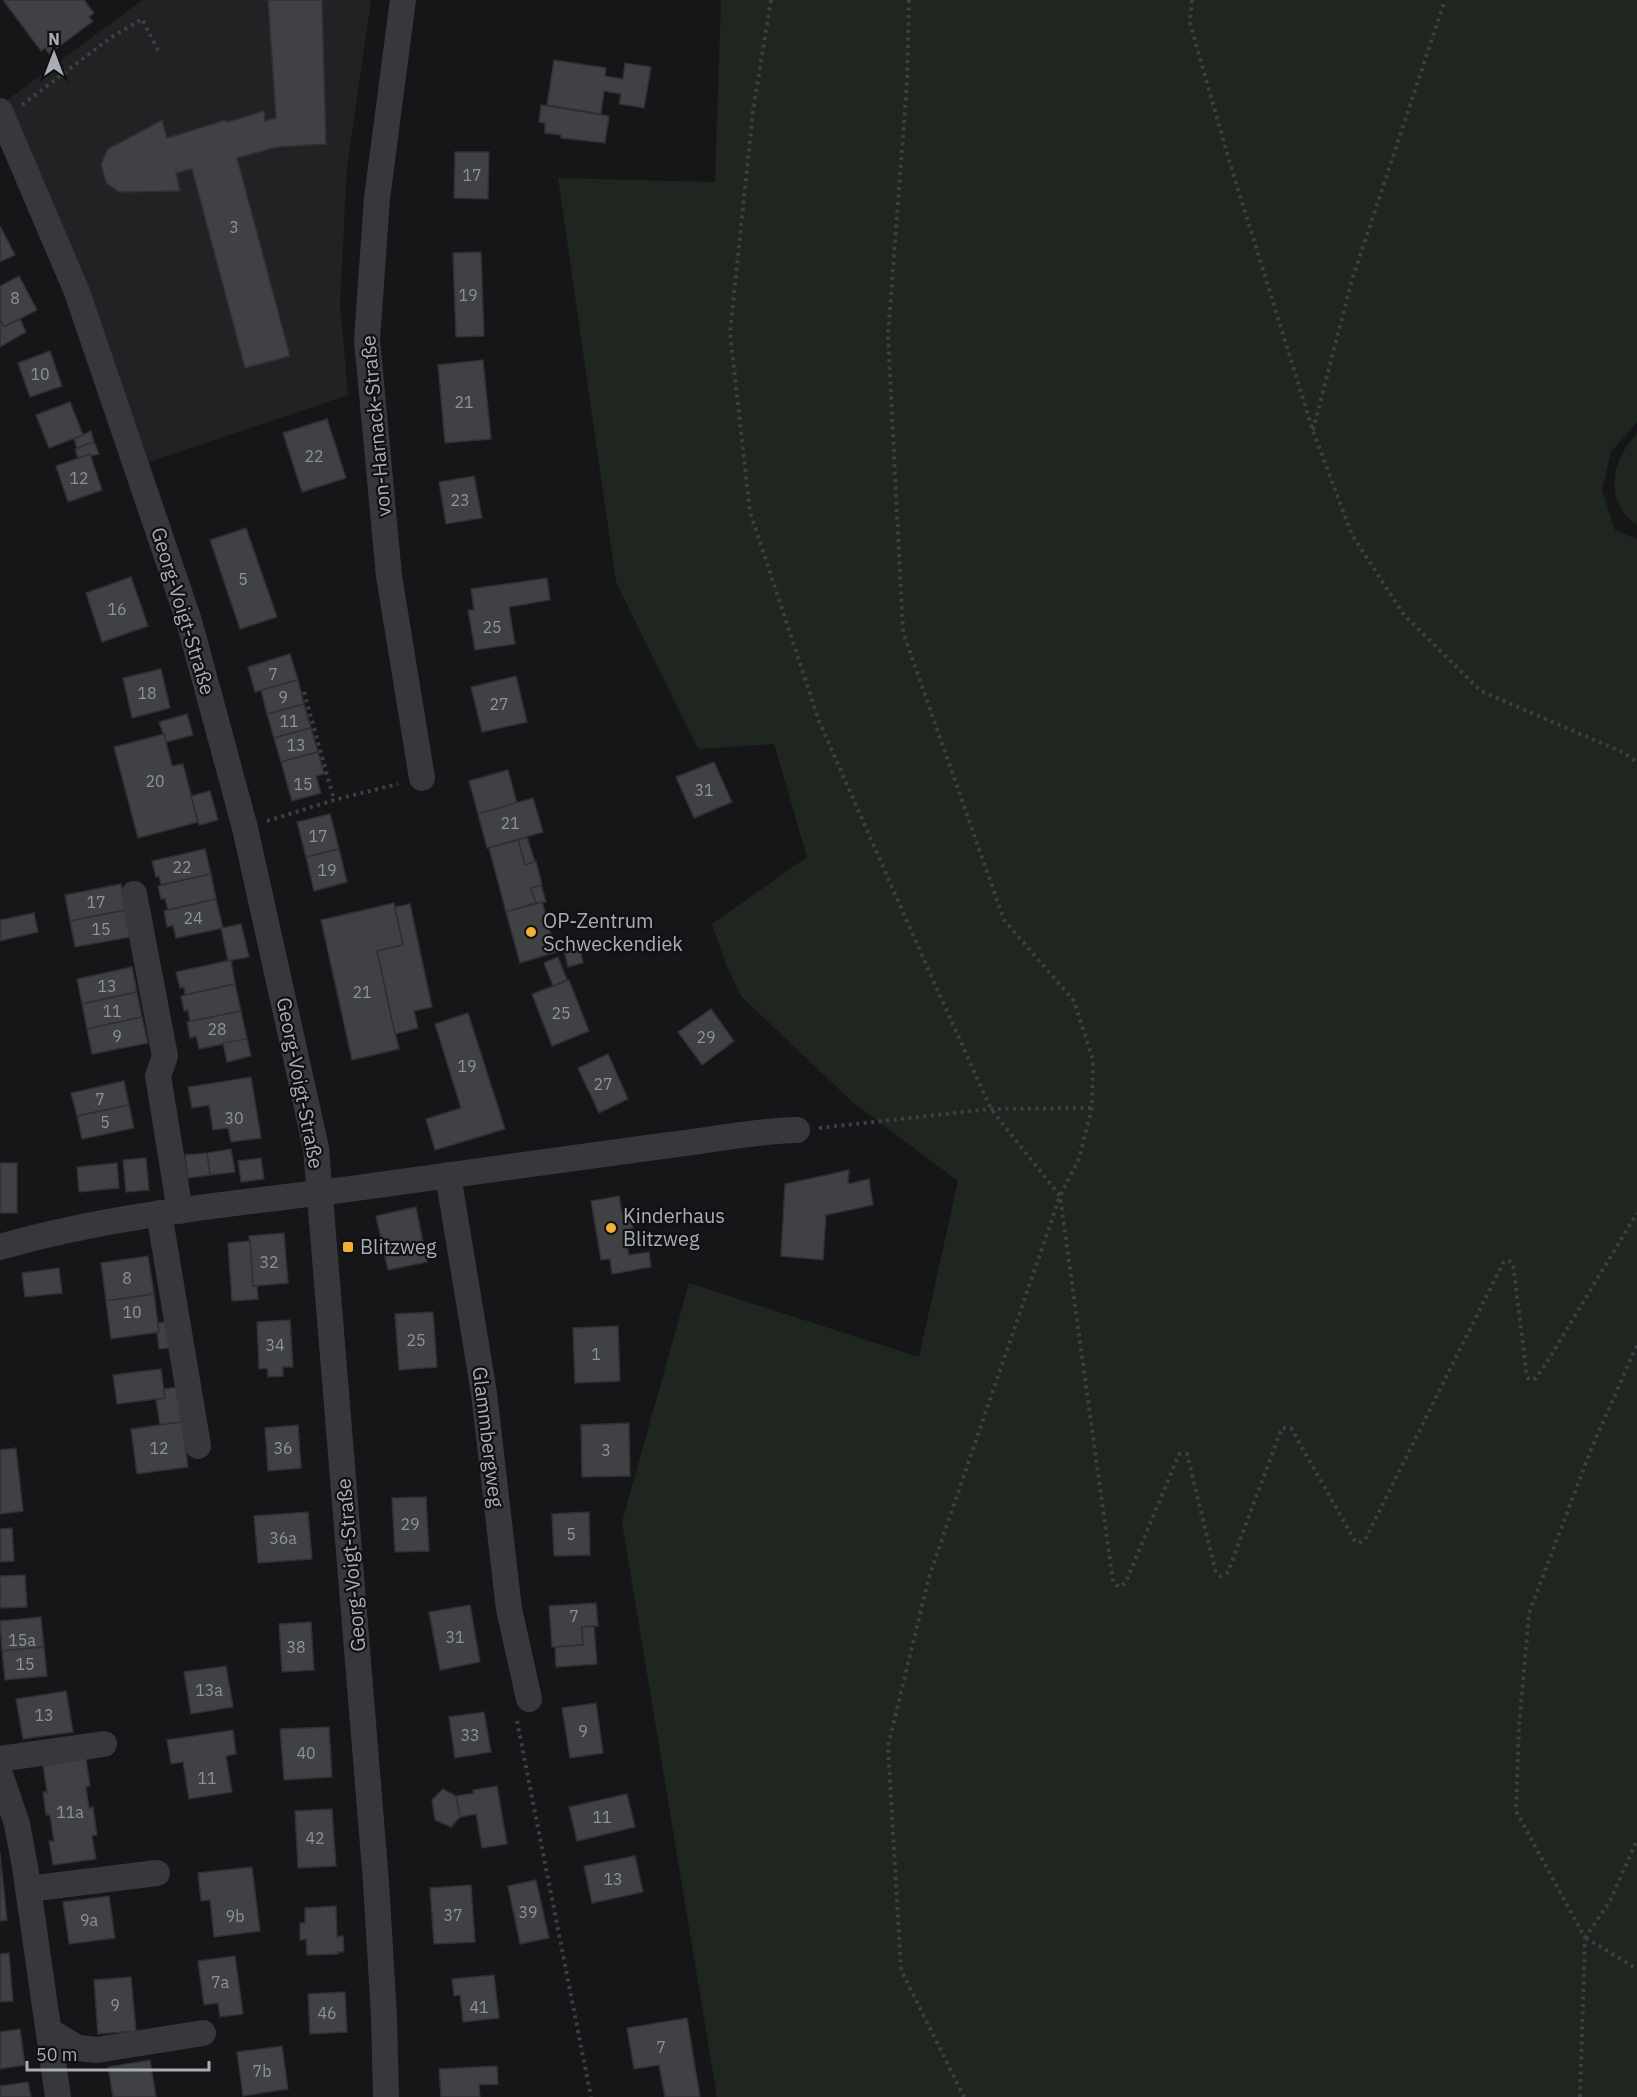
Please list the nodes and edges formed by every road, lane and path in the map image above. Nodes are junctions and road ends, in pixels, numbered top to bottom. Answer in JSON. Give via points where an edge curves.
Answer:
{"nodes":[{"id":1,"x":403,"y":0,"type":"edge"},
{"id":2,"x":771,"y":0,"type":"edge"},
{"id":3,"x":909,"y":0,"type":"edge"},
{"id":4,"x":1192,"y":0,"type":"edge"},
{"id":5,"x":1444,"y":0,"type":"edge"},
{"id":6,"x":160,"y":54,"type":"dead end"},
{"id":7,"x":2,"y":115,"type":"edge"},
{"id":8,"x":1313,"y":431,"type":"junction"},
{"id":9,"x":304,"y":692,"type":"dead end"},
{"id":10,"x":1637,"y":762,"type":"edge"},
{"id":11,"x":422,"y":778,"type":"joint"},
{"id":12,"x":334,"y":800,"type":"junction"},
{"id":13,"x":245,"y":828,"type":"junction"},
{"id":14,"x":134,"y":894,"type":"dead end"},
{"id":15,"x":1092,"y":1108,"type":"junction"},
{"id":16,"x":991,"y":1109,"type":"junction"},
{"id":17,"x":797,"y":1130,"type":"joint"},
{"id":18,"x":448,"y":1175,"type":"junction"},
{"id":19,"x":320,"y":1193,"type":"junction"},
{"id":20,"x":1060,"y":1196,"type":"junction"},
{"id":21,"x":170,"y":1212,"type":"junction"},
{"id":22,"x":1637,"y":1213,"type":"edge"},
{"id":23,"x":0,"y":1247,"type":"edge"},
{"id":24,"x":1637,"y":1345,"type":"edge"},
{"id":25,"x":198,"y":1446,"type":"dead end"},
{"id":26,"x":529,"y":1699,"type":"dead end"},
{"id":27,"x":104,"y":1744,"type":"dead end"},
{"id":28,"x":0,"y":1760,"type":"edge"},
{"id":29,"x":0,"y":1773,"type":"edge"},
{"id":30,"x":1637,"y":1840,"type":"edge"},
{"id":31,"x":157,"y":1873,"type":"dead end"},
{"id":32,"x":28,"y":1889,"type":"junction"},
{"id":33,"x":1585,"y":1938,"type":"junction"},
{"id":34,"x":1637,"y":1969,"type":"edge"},
{"id":35,"x":49,"y":2031,"type":"junction"},
{"id":36,"x":203,"y":2033,"type":"dead end"},
{"id":37,"x":58,"y":2097,"type":"edge"},
{"id":38,"x":386,"y":2097,"type":"edge"},
{"id":39,"x":964,"y":2097,"type":"edge"},
{"id":40,"x":1580,"y":2097,"type":"edge"}],
"edges":[{"from":1,"to":11,"type":"street","name":"von-Harnack-Straße","via":[[377,198],[367,340],[388,576]]},
{"from":2,"to":16,"type":"path","via":[[753,111],[730,333],[750,512],[819,721]]},
{"from":3,"to":15,"type":"path","via":[[908,82],[888,336],[903,632],[1004,920],[1074,1000],[1093,1060]]},
{"from":4,"to":8,"type":"path","via":[[1193,34]]},
{"from":5,"to":8,"type":"path","via":[[1352,280]]},
{"from":6,"to":7,"type":"path","via":[[142,19]]},
{"from":7,"to":13,"type":"street","name":"Georg-Voigt-Straße","via":[[77,292],[185,609]]},
{"from":8,"to":10,"type":"path","via":[[1352,535],[1404,615],[1481,691]]},
{"from":9,"to":12,"type":"path"},
{"from":11,"to":12,"type":"path"},
{"from":12,"to":13,"type":"path"},
{"from":13,"to":19,"type":"street","name":"Georg-Voigt-Straße","via":[[316,1148]]},
{"from":14,"to":21,"type":"street","via":[[165,1056],[158,1076]]},
{"from":15,"to":16,"type":"path"},
{"from":15,"to":20,"type":"path","via":[[1079,1159]]},
{"from":16,"to":17,"type":"path"},
{"from":16,"to":20,"type":"path"},
{"from":17,"to":18,"type":"street"},
{"from":18,"to":19,"type":"street"},
{"from":18,"to":26,"type":"street","name":"Glammbergweg","via":[[484,1393],[509,1609]]},
{"from":19,"to":21,"type":"street"},
{"from":19,"to":38,"type":"street","name":"Georg-Voigt-Straße","via":[[376,1882]]},
{"from":20,"to":22,"type":"path","via":[[1113,1582],[1119,1587],[1126,1582],[1179,1455],[1187,1455],[1216,1573],[1221,1576],[1228,1572],[1282,1428],[1291,1428],[1355,1541],[1365,1540],[1503,1263],[1508,1260],[1513,1264],[1530,1380],[1547,1362]]},
{"from":20,"to":39,"type":"path","via":[[930,1577],[888,1746],[901,1970]]},
{"from":21,"to":23,"type":"street","via":[[96,1223]]},
{"from":21,"to":25,"type":"street"},
{"from":24,"to":33,"type":"path","via":[[1592,1447],[1528,1613],[1516,1811]]},
{"from":27,"to":28,"type":"street"},
{"from":29,"to":32,"type":"street","via":[[17,1824]]},
{"from":30,"to":33,"type":"path","via":[[1610,1901]]},
{"from":31,"to":32,"type":"street"},
{"from":32,"to":35,"type":"street"},
{"from":33,"to":34,"type":"path"},
{"from":33,"to":40,"type":"path"},
{"from":35,"to":36,"type":"street","via":[[78,2048],[97,2050]]},
{"from":35,"to":37,"type":"street"}]}
